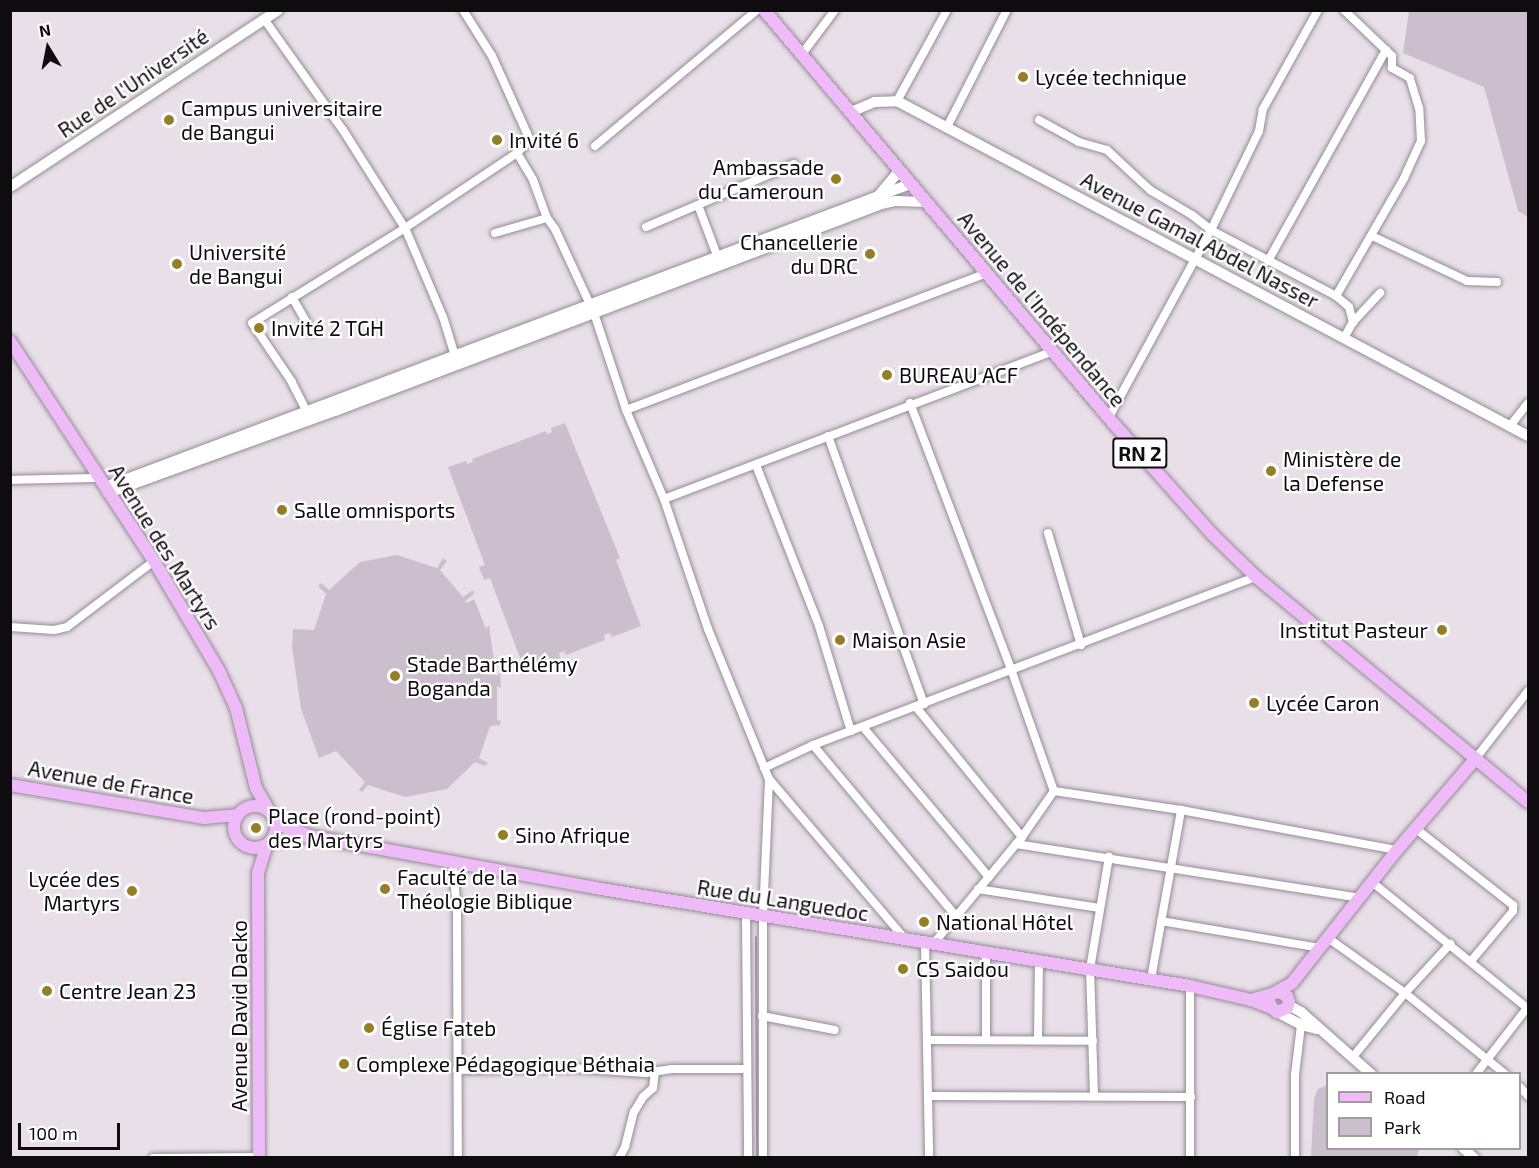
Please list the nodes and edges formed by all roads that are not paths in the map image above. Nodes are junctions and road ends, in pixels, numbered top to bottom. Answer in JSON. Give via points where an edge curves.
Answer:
{"nodes":[{"id":1,"x":278,"y":10,"type":"edge"},
{"id":2,"x":463,"y":10,"type":"edge"},
{"id":3,"x":757,"y":10,"type":"edge"},
{"id":4,"x":764,"y":10,"type":"edge"},
{"id":5,"x":836,"y":10,"type":"edge"},
{"id":6,"x":947,"y":10,"type":"edge"},
{"id":7,"x":1007,"y":10,"type":"edge"},
{"id":8,"x":1318,"y":10,"type":"edge"},
{"id":9,"x":1344,"y":10,"type":"edge"},
{"id":10,"x":266,"y":16,"type":"edge"},
{"id":11,"x":1386,"y":50,"type":"junction"},
{"id":12,"x":802,"y":54,"type":"junction"},
{"id":13,"x":897,"y":101,"type":"junction"},
{"id":14,"x":851,"y":112,"type":"junction"},
{"id":15,"x":1039,"y":120,"type":"dead end"},
{"id":16,"x":947,"y":127,"type":"junction"},
{"id":17,"x":595,"y":146,"type":"dead end"},
{"id":18,"x":517,"y":153,"type":"junction"},
{"id":19,"x":794,"y":164,"type":"dead end"},
{"id":20,"x":900,"y":171,"type":"junction"},
{"id":21,"x":910,"y":184,"type":"junction"},
{"id":22,"x":10,"y":187,"type":"edge"},
{"id":23,"x":877,"y":197,"type":"junction"},
{"id":24,"x":926,"y":202,"type":"junction"},
{"id":25,"x":698,"y":205,"type":"junction"},
{"id":26,"x":547,"y":218,"type":"junction"},
{"id":27,"x":646,"y":227,"type":"dead end"},
{"id":28,"x":405,"y":228,"type":"junction"},
{"id":29,"x":1211,"y":230,"type":"junction"},
{"id":30,"x":495,"y":233,"type":"dead end"},
{"id":31,"x":1372,"y":236,"type":"junction"},
{"id":32,"x":718,"y":259,"type":"junction"},
{"id":33,"x":1194,"y":260,"type":"junction"},
{"id":34,"x":1268,"y":261,"type":"junction"},
{"id":35,"x":987,"y":273,"type":"junction"},
{"id":36,"x":1497,"y":282,"type":"dead end"},
{"id":37,"x":1380,"y":292,"type":"dead end"},
{"id":38,"x":1336,"y":296,"type":"junction"},
{"id":39,"x":292,"y":297,"type":"junction"},
{"id":40,"x":592,"y":308,"type":"junction"},
{"id":41,"x":1353,"y":322,"type":"junction"},
{"id":42,"x":312,"y":332,"type":"dead end"},
{"id":43,"x":1344,"y":338,"type":"junction"},
{"id":44,"x":10,"y":341,"type":"edge"},
{"id":45,"x":1053,"y":351,"type":"junction"},
{"id":46,"x":456,"y":359,"type":"junction"},
{"id":47,"x":910,"y":403,"type":"junction"},
{"id":48,"x":1528,"y":403,"type":"edge"},
{"id":49,"x":626,"y":410,"type":"junction"},
{"id":50,"x":308,"y":415,"type":"junction"},
{"id":51,"x":1108,"y":417,"type":"junction"},
{"id":52,"x":1510,"y":426,"type":"junction"},
{"id":53,"x":828,"y":436,"type":"junction"},
{"id":54,"x":1528,"y":436,"type":"edge"},
{"id":55,"x":756,"y":465,"type":"junction"},
{"id":56,"x":10,"y":480,"type":"edge"},
{"id":57,"x":104,"y":486,"type":"junction"},
{"id":58,"x":664,"y":499,"type":"junction"},
{"id":59,"x":1048,"y":533,"type":"dead end"},
{"id":60,"x":154,"y":561,"type":"junction"},
{"id":61,"x":1256,"y":577,"type":"junction"},
{"id":62,"x":10,"y":627,"type":"edge"},
{"id":63,"x":1081,"y":645,"type":"junction"},
{"id":64,"x":1012,"y":672,"type":"junction"},
{"id":65,"x":1528,"y":691,"type":"edge"},
{"id":66,"x":920,"y":706,"type":"junction"},
{"id":67,"x":864,"y":727,"type":"junction"},
{"id":68,"x":851,"y":731,"type":"junction"},
{"id":69,"x":813,"y":746,"type":"junction"},
{"id":70,"x":1476,"y":758,"type":"junction"},
{"id":71,"x":764,"y":768,"type":"junction"},
{"id":72,"x":769,"y":779,"type":"junction"},
{"id":73,"x":10,"y":785,"type":"edge"},
{"id":74,"x":256,"y":788,"type":"junction"},
{"id":75,"x":1054,"y":791,"type":"junction"},
{"id":76,"x":1528,"y":802,"type":"edge"},
{"id":77,"x":268,"y":809,"type":"junction"},
{"id":78,"x":1181,"y":810,"type":"junction"},
{"id":79,"x":242,"y":812,"type":"junction"},
{"id":80,"x":204,"y":818,"type":"junction"},
{"id":81,"x":277,"y":824,"type":"junction"},
{"id":82,"x":1415,"y":828,"type":"junction"},
{"id":83,"x":235,"y":833,"type":"junction"},
{"id":84,"x":310,"y":836,"type":"junction"},
{"id":85,"x":1018,"y":840,"type":"junction"},
{"id":86,"x":269,"y":843,"type":"junction"},
{"id":87,"x":246,"y":846,"type":"junction"},
{"id":88,"x":1397,"y":849,"type":"junction"},
{"id":89,"x":1109,"y":857,"type":"junction"},
{"id":90,"x":453,"y":862,"type":"junction"},
{"id":91,"x":1170,"y":866,"type":"junction"},
{"id":92,"x":258,"y":873,"type":"junction"},
{"id":93,"x":989,"y":877,"type":"junction"},
{"id":94,"x":1372,"y":882,"type":"junction"},
{"id":95,"x":978,"y":889,"type":"junction"},
{"id":96,"x":1360,"y":898,"type":"junction"},
{"id":97,"x":1100,"y":908,"type":"junction"},
{"id":98,"x":746,"y":915,"type":"junction"},
{"id":99,"x":956,"y":916,"type":"junction"},
{"id":100,"x":763,"y":917,"type":"junction"},
{"id":101,"x":1161,"y":921,"type":"junction"},
{"id":102,"x":905,"y":939,"type":"junction"},
{"id":103,"x":929,"y":942,"type":"junction"},
{"id":104,"x":1324,"y":943,"type":"junction"},
{"id":105,"x":1450,"y":944,"type":"junction"},
{"id":106,"x":986,"y":951,"type":"junction"},
{"id":107,"x":1039,"y":960,"type":"junction"},
{"id":108,"x":1471,"y":961,"type":"junction"},
{"id":109,"x":1090,"y":969,"type":"junction"},
{"id":110,"x":1151,"y":979,"type":"junction"},
{"id":111,"x":1292,"y":983,"type":"junction"},
{"id":112,"x":1190,"y":986,"type":"junction"},
{"id":113,"x":1275,"y":993,"type":"junction"},
{"id":114,"x":1405,"y":993,"type":"junction"},
{"id":115,"x":1251,"y":999,"type":"junction"},
{"id":116,"x":1281,"y":1006,"type":"junction"},
{"id":117,"x":1528,"y":1008,"type":"edge"},
{"id":118,"x":762,"y":1016,"type":"junction"},
{"id":119,"x":1301,"y":1024,"type":"junction"},
{"id":120,"x":1317,"y":1029,"type":"junction"},
{"id":121,"x":835,"y":1030,"type":"dead end"},
{"id":122,"x":928,"y":1040,"type":"junction"},
{"id":123,"x":986,"y":1040,"type":"junction"},
{"id":124,"x":1038,"y":1040,"type":"junction"},
{"id":125,"x":1093,"y":1041,"type":"junction"},
{"id":126,"x":1352,"y":1058,"type":"junction"},
{"id":127,"x":1488,"y":1059,"type":"junction"},
{"id":128,"x":747,"y":1069,"type":"junction"},
{"id":129,"x":458,"y":1070,"type":"junction"},
{"id":130,"x":655,"y":1071,"type":"junction"},
{"id":131,"x":1369,"y":1072,"type":"edge"},
{"id":132,"x":1478,"y":1072,"type":"edge"},
{"id":133,"x":1502,"y":1072,"type":"edge"},
{"id":134,"x":1094,"y":1095,"type":"junction"},
{"id":135,"x":929,"y":1096,"type":"junction"},
{"id":136,"x":1191,"y":1097,"type":"junction"},
{"id":137,"x":748,"y":1144,"type":"junction"},
{"id":138,"x":763,"y":1144,"type":"junction"},
{"id":139,"x":259,"y":1157,"type":"edge"},
{"id":140,"x":153,"y":1158,"type":"edge"},
{"id":141,"x":458,"y":1158,"type":"edge"},
{"id":142,"x":619,"y":1158,"type":"edge"},
{"id":143,"x":748,"y":1158,"type":"edge"},
{"id":144,"x":763,"y":1158,"type":"edge"},
{"id":145,"x":929,"y":1158,"type":"edge"},
{"id":146,"x":1190,"y":1158,"type":"edge"},
{"id":147,"x":1295,"y":1158,"type":"edge"}],
"edges":[{"from":1,"to":10,"type":"street","name":"Rue de l'Université"},
{"from":2,"to":18,"type":"street","via":[[492,56],[530,136],[529,144]]},
{"from":3,"to":17,"type":"street"},
{"from":4,"to":12,"type":"main road","name":"Avenue de l'Indépendance","number":"RN 2"},
{"from":5,"to":12,"type":"street"},
{"from":6,"to":13,"type":"street"},
{"from":7,"to":16,"type":"street"},
{"from":8,"to":29,"type":"street","via":[[1263,109],[1259,131]]},
{"from":9,"to":11,"type":"street"},
{"from":10,"to":22,"type":"street","name":"Rue de l'Université"},
{"from":10,"to":28,"type":"street"},
{"from":11,"to":31,"type":"street","via":[[1392,56],[1392,68],[1410,78],[1419,108],[1421,141]]},
{"from":11,"to":34,"type":"street"},
{"from":12,"to":14,"type":"main road","name":"Avenue de l'Indépendance","number":"RN 2"},
{"from":13,"to":14,"type":"street","via":[[874,102]]},
{"from":13,"to":16,"type":"street","name":"Avenue Gamal Abdel Nasser"},
{"from":14,"to":20,"type":"main road","name":"Avenue de l'Indépendance","number":"RN 2"},
{"from":15,"to":29,"type":"street","via":[[1078,142],[1107,150],[1150,190]]},
{"from":16,"to":33,"type":"street","name":"Avenue Gamal Abdel Nasser"},
{"from":18,"to":26,"type":"street","via":[[533,180]]},
{"from":18,"to":28,"type":"street"},
{"from":19,"to":25,"type":"street"},
{"from":20,"to":21,"type":"main road","name":"Avenue de l'Indépendance","number":"RN 2"},
{"from":20,"to":23,"type":"street"},
{"from":21,"to":23,"type":"street"},
{"from":21,"to":24,"type":"main road","name":"Avenue de l'Indépendance","number":"RN 2"},
{"from":23,"to":32,"type":"street"},
{"from":24,"to":32,"type":"street","via":[[882,204]]},
{"from":24,"to":35,"type":"main road","name":"Avenue de l'Indépendance","number":"RN 2"},
{"from":25,"to":27,"type":"street"},
{"from":25,"to":32,"type":"street"},
{"from":26,"to":30,"type":"street"},
{"from":26,"to":40,"type":"street"},
{"from":28,"to":39,"type":"street"},
{"from":28,"to":46,"type":"street","via":[[443,317]]},
{"from":29,"to":33,"type":"street"},
{"from":29,"to":34,"type":"street"},
{"from":31,"to":36,"type":"street","via":[[1467,281]]},
{"from":31,"to":38,"type":"street"},
{"from":32,"to":40,"type":"street"},
{"from":33,"to":43,"type":"street","name":"Avenue Gamal Abdel Nasser"},
{"from":33,"to":51,"type":"street"},
{"from":34,"to":38,"type":"street"},
{"from":35,"to":45,"type":"main road","name":"Avenue de l'Indépendance","number":"RN 2"},
{"from":35,"to":49,"type":"street"},
{"from":37,"to":41,"type":"street"},
{"from":38,"to":41,"type":"street","via":[[1350,307]]},
{"from":39,"to":42,"type":"street"},
{"from":39,"to":50,"type":"street","via":[[252,322],[292,382]]},
{"from":40,"to":46,"type":"street"},
{"from":40,"to":49,"type":"street"},
{"from":41,"to":43,"type":"street"},
{"from":43,"to":52,"type":"street","name":"Avenue Gamal Abdel Nasser"},
{"from":44,"to":57,"type":"main road","name":"Avenue des Martyrs"},
{"from":45,"to":47,"type":"street"},
{"from":45,"to":51,"type":"main road","name":"Avenue de l'Indépendance","number":"RN 2"},
{"from":46,"to":50,"type":"street"},
{"from":47,"to":53,"type":"street"},
{"from":47,"to":64,"type":"street"},
{"from":48,"to":52,"type":"street"},
{"from":49,"to":58,"type":"street"},
{"from":50,"to":57,"type":"street"},
{"from":51,"to":61,"type":"main road","name":"Avenue de l'Indépendance","number":"RN 2","via":[[1213,535]]},
{"from":52,"to":54,"type":"street","name":"Avenue Gamal Abdel Nasser"},
{"from":53,"to":55,"type":"street"},
{"from":53,"to":66,"type":"street"},
{"from":55,"to":58,"type":"street"},
{"from":55,"to":68,"type":"street","via":[[819,626]]},
{"from":56,"to":57,"type":"street"},
{"from":57,"to":60,"type":"main road","name":"Avenue des Martyrs"},
{"from":58,"to":71,"type":"street","via":[[708,628]]},
{"from":59,"to":63,"type":"street"},
{"from":60,"to":62,"type":"street","via":[[67,627]]},
{"from":60,"to":74,"type":"main road","name":"Avenue des Martyrs","via":[[219,670],[236,708]]},
{"from":61,"to":63,"type":"street"},
{"from":61,"to":70,"type":"main road","name":"Avenue de l'Indépendance","number":"RN 2"},
{"from":63,"to":64,"type":"street"},
{"from":64,"to":66,"type":"street"},
{"from":64,"to":75,"type":"street"},
{"from":65,"to":70,"type":"street"},
{"from":66,"to":67,"type":"street"},
{"from":66,"to":85,"type":"street"},
{"from":67,"to":68,"type":"street"},
{"from":67,"to":93,"type":"street"},
{"from":68,"to":69,"type":"street"},
{"from":69,"to":71,"type":"street"},
{"from":69,"to":99,"type":"street"},
{"from":70,"to":76,"type":"main road","name":"Avenue de l'Indépendance","number":"RN 2"},
{"from":70,"to":82,"type":"main road"},
{"from":71,"to":72,"type":"street"},
{"from":72,"to":100,"type":"street"},
{"from":72,"to":102,"type":"street"},
{"from":73,"to":80,"type":"main road","name":"Avenue de France"},
{"from":74,"to":77,"type":"main road","name":"Avenue des Martyrs"},
{"from":74,"to":79,"type":"main road"},
{"from":75,"to":78,"type":"street"},
{"from":75,"to":85,"type":"street"},
{"from":77,"to":79,"type":"main road","via":[[261,806]]},
{"from":77,"to":81,"type":"main road"},
{"from":78,"to":88,"type":"street"},
{"from":78,"to":91,"type":"street"},
{"from":79,"to":80,"type":"main road","name":"Avenue de France"},
{"from":79,"to":83,"type":"main road","via":[[234,824]]},
{"from":80,"to":83,"type":"main road","name":"Avenue de France"},
{"from":81,"to":84,"type":"main road","name":"Rue du Languedoc"},
{"from":81,"to":86,"type":"main road"},
{"from":82,"to":88,"type":"main road"},
{"from":82,"to":108,"type":"street","via":[[1513,905],[1513,911]]},
{"from":83,"to":87,"type":"main road"},
{"from":84,"to":86,"type":"main road","name":"Rue du Languedoc"},
{"from":84,"to":90,"type":"main road","name":"Rue du Languedoc"},
{"from":85,"to":89,"type":"street"},
{"from":85,"to":93,"type":"street"},
{"from":86,"to":87,"type":"main road","via":[[256,848]]},
{"from":86,"to":92,"type":"main road","name":"Avenue David Dacko"},
{"from":87,"to":92,"type":"main road","name":"Avenue David Dacko"},
{"from":88,"to":94,"type":"main road"},
{"from":89,"to":91,"type":"street"},
{"from":89,"to":97,"type":"street"},
{"from":90,"to":98,"type":"main road","name":"Rue du Languedoc"},
{"from":90,"to":129,"type":"street"},
{"from":91,"to":96,"type":"street"},
{"from":91,"to":101,"type":"street"},
{"from":92,"to":139,"type":"main road","name":"Avenue David Dacko"},
{"from":93,"to":95,"type":"street"},
{"from":94,"to":96,"type":"main road"},
{"from":94,"to":105,"type":"street"},
{"from":95,"to":97,"type":"street"},
{"from":95,"to":99,"type":"street"},
{"from":96,"to":104,"type":"main road"},
{"from":97,"to":109,"type":"street"},
{"from":98,"to":100,"type":"main road","name":"Rue du Languedoc"},
{"from":98,"to":128,"type":"street"},
{"from":99,"to":103,"type":"street"},
{"from":100,"to":102,"type":"main road","name":"Rue du Languedoc"},
{"from":100,"to":118,"type":"street"},
{"from":101,"to":104,"type":"street"},
{"from":101,"to":110,"type":"street"},
{"from":102,"to":103,"type":"main road","name":"Rue du Languedoc"},
{"from":103,"to":106,"type":"main road","name":"Rue du Languedoc"},
{"from":103,"to":122,"type":"street"},
{"from":104,"to":111,"type":"main road"},
{"from":104,"to":114,"type":"street"},
{"from":105,"to":108,"type":"street"},
{"from":105,"to":114,"type":"street"},
{"from":106,"to":107,"type":"main road","name":"Rue du Languedoc"},
{"from":106,"to":123,"type":"street"},
{"from":107,"to":109,"type":"main road","name":"Rue du Languedoc"},
{"from":107,"to":124,"type":"street"},
{"from":108,"to":117,"type":"street"},
{"from":109,"to":110,"type":"main road","name":"Rue du Languedoc"},
{"from":109,"to":125,"type":"street"},
{"from":110,"to":112,"type":"main road","name":"Rue du Languedoc"},
{"from":111,"to":113,"type":"main road"},
{"from":111,"to":116,"type":"main road"},
{"from":112,"to":115,"type":"main road","name":"Rue du Languedoc"},
{"from":112,"to":136,"type":"street"},
{"from":113,"to":115,"type":"main road"},
{"from":113,"to":116,"type":"main road","via":[[1269,1002]]},
{"from":114,"to":126,"type":"street"},
{"from":114,"to":127,"type":"street"},
{"from":115,"to":116,"type":"main road"},
{"from":116,"to":119,"type":"street"},
{"from":116,"to":120,"type":"street","via":[[1301,1012]]},
{"from":117,"to":127,"type":"street"},
{"from":118,"to":121,"type":"street"},
{"from":118,"to":138,"type":"street"},
{"from":119,"to":120,"type":"street"},
{"from":119,"to":147,"type":"street","via":[[1295,1075]]},
{"from":120,"to":126,"type":"street"},
{"from":122,"to":123,"type":"street"},
{"from":122,"to":135,"type":"street"},
{"from":123,"to":124,"type":"street"},
{"from":124,"to":125,"type":"street"},
{"from":125,"to":134,"type":"street"},
{"from":126,"to":131,"type":"street"},
{"from":127,"to":132,"type":"street"},
{"from":127,"to":133,"type":"street"},
{"from":128,"to":130,"type":"street"},
{"from":128,"to":137,"type":"street"},
{"from":129,"to":130,"type":"street"},
{"from":129,"to":141,"type":"street"},
{"from":130,"to":142,"type":"street","via":[[653,1088],[634,1112]]},
{"from":134,"to":135,"type":"street"},
{"from":134,"to":136,"type":"street"},
{"from":135,"to":145,"type":"street"},
{"from":136,"to":146,"type":"street"},
{"from":137,"to":138,"type":"street"},
{"from":137,"to":143,"type":"street"},
{"from":138,"to":144,"type":"street"},
{"from":139,"to":140,"type":"street"}]}
